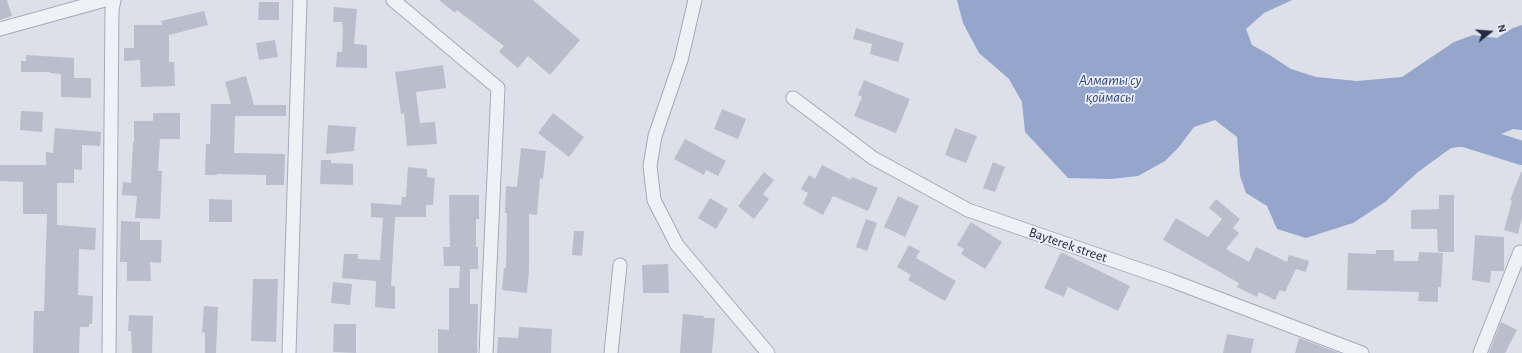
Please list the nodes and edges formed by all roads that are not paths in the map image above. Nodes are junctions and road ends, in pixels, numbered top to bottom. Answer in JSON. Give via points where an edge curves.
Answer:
{"nodes":[{"id":1,"x":105,"y":0,"type":"edge"},
{"id":2,"x":114,"y":0,"type":"edge"},
{"id":3,"x":300,"y":0,"type":"edge"},
{"id":4,"x":393,"y":0,"type":"edge"},
{"id":5,"x":695,"y":0,"type":"edge"},
{"id":6,"x":0,"y":29,"type":"edge"},
{"id":7,"x":793,"y":98,"type":"dead end"},
{"id":8,"x":1520,"y":252,"type":"dead end"},
{"id":9,"x":620,"y":265,"type":"dead end"},
{"id":10,"x":108,"y":353,"type":"edge"},
{"id":11,"x":289,"y":353,"type":"edge"},
{"id":12,"x":486,"y":353,"type":"edge"},
{"id":13,"x":611,"y":353,"type":"edge"},
{"id":14,"x":768,"y":353,"type":"edge"},
{"id":15,"x":1362,"y":353,"type":"edge"},
{"id":16,"x":1480,"y":353,"type":"edge"}],
"edges":[{"from":1,"to":6,"type":"street"},
{"from":2,"to":10,"type":"street"},
{"from":3,"to":11,"type":"street"},
{"from":4,"to":12,"type":"street","via":[[498,88]]},
{"from":5,"to":14,"type":"street","via":[[681,60],[655,136],[650,166],[654,200],[677,246]]},
{"from":7,"to":15,"type":"street","name":"Bayterek street","via":[[873,158],[968,210],[1162,278]]},
{"from":8,"to":16,"type":"street"},
{"from":9,"to":13,"type":"street"}]}
